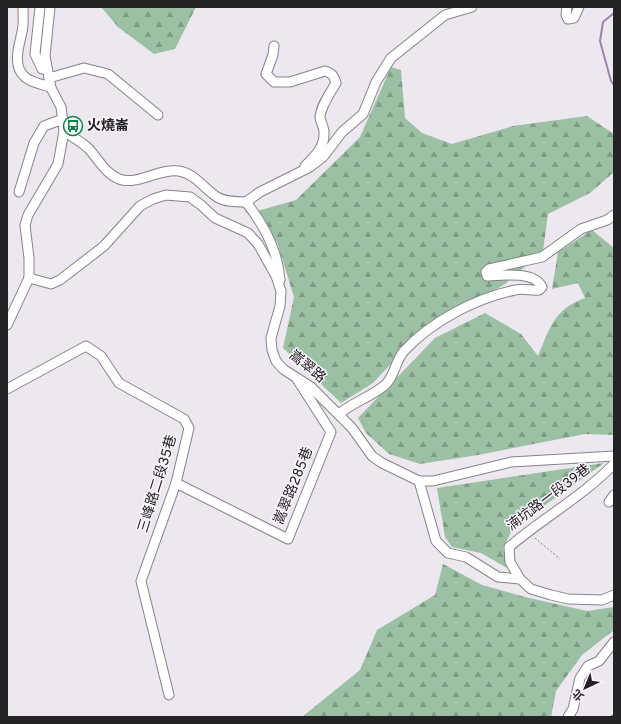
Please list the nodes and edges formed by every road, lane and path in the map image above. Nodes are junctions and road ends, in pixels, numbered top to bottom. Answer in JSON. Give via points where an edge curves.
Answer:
{"nodes":[{"id":1,"x":23,"y":7,"type":"edge"},
{"id":2,"x":40,"y":7,"type":"edge"},
{"id":3,"x":50,"y":7,"type":"edge"},
{"id":4,"x":472,"y":7,"type":"edge"},
{"id":5,"x":567,"y":7,"type":"edge"},
{"id":6,"x":579,"y":7,"type":"edge"},
{"id":7,"x":274,"y":46,"type":"dead end"},
{"id":8,"x":47,"y":68,"type":"junction"},
{"id":9,"x":49,"y":78,"type":"junction"},
{"id":10,"x":51,"y":88,"type":"junction"},
{"id":11,"x":158,"y":115,"type":"dead end"},
{"id":12,"x":63,"y":119,"type":"junction"},
{"id":13,"x":64,"y":131,"type":"junction"},
{"id":14,"x":297,"y":174,"type":"junction"},
{"id":15,"x":19,"y":192,"type":"dead end"},
{"id":16,"x":246,"y":202,"type":"junction"},
{"id":17,"x":614,"y":215,"type":"edge"},
{"id":18,"x":28,"y":278,"type":"junction"},
{"id":19,"x":280,"y":292,"type":"junction"},
{"id":20,"x":7,"y":325,"type":"edge"},
{"id":21,"x":295,"y":376,"type":"junction"},
{"id":22,"x":7,"y":389,"type":"edge"},
{"id":23,"x":339,"y":414,"type":"junction"},
{"id":24,"x":614,"y":456,"type":"edge"},
{"id":25,"x":614,"y":464,"type":"edge"},
{"id":26,"x":419,"y":482,"type":"junction"},
{"id":27,"x":176,"y":483,"type":"junction"},
{"id":28,"x":527,"y":532,"type":"junction"},
{"id":29,"x":560,"y":560,"type":"dead end"},
{"id":30,"x":520,"y":579,"type":"junction"},
{"id":31,"x":614,"y":595,"type":"edge"},
{"id":32,"x":614,"y":642,"type":"edge"},
{"id":33,"x":169,"y":696,"type":"dead end"},
{"id":34,"x":568,"y":717,"type":"edge"}],
"edges":[{"from":1,"to":10,"type":"street","via":[[23,32],[18,45],[18,66],[24,76],[33,82]]},
{"from":2,"to":8,"type":"street","via":[[35,54],[42,69]]},
{"from":3,"to":8,"type":"street","via":[[45,56]]},
{"from":4,"to":14,"type":"street","via":[[444,15],[391,58],[376,82],[363,114],[342,132],[323,158]]},
{"from":5,"to":6,"type":"street","via":[[568,19],[574,18]]},
{"from":7,"to":14,"type":"street","via":[[266,74],[274,82],[290,82],[325,71],[331,72],[336,82],[320,117],[324,133],[321,149]]},
{"from":8,"to":9,"type":"street"},
{"from":9,"to":10,"type":"street"},
{"from":9,"to":11,"type":"street","via":[[84,68],[108,74]]},
{"from":10,"to":12,"type":"street","via":[[61,107]]},
{"from":12,"to":13,"type":"street"},
{"from":12,"to":15,"type":"street","via":[[44,126],[34,143]]},
{"from":13,"to":16,"type":"street","via":[[88,148],[108,171],[119,178],[131,180],[157,172],[178,171],[196,178],[223,200]]},
{"from":13,"to":18,"type":"street","via":[[58,164],[28,215],[25,225],[29,258]]},
{"from":14,"to":16,"type":"street","via":[[260,192]]},
{"from":16,"to":19,"type":"street","via":[[264,226],[279,264]]},
{"from":17,"to":23,"type":"street","via":[[581,229],[542,257],[489,269],[486,272],[487,276],[532,276],[542,287],[539,290],[517,289],[488,298],[434,326],[403,352],[393,375],[385,385],[349,405]]},
{"from":18,"to":19,"type":"street","name":"嵩翠路","via":[[51,284],[60,280],[104,246],[140,206],[166,195],[190,197],[215,218],[248,233],[268,261]]},
{"from":18,"to":20,"type":"street"},
{"from":19,"to":21,"type":"street","name":"嵩翠路","via":[[280,306],[271,338],[272,350],[283,369]]},
{"from":21,"to":23,"type":"street","name":"嵩翠路","via":[[311,387]]},
{"from":21,"to":27,"type":"street","name":"嵩翠路285巷","via":[[331,432],[288,539]]},
{"from":22,"to":27,"type":"street","name":"三峰路二段35巷","via":[[86,346],[102,356],[118,383],[184,419],[189,428]]},
{"from":23,"to":26,"type":"street","name":"嵩翠路","via":[[372,456]]},
{"from":24,"to":26,"type":"street","via":[[511,462]]},
{"from":25,"to":28,"type":"street","name":"湳坑路一段39巷","via":[[566,505]]},
{"from":26,"to":30,"type":"street","via":[[436,541],[448,553],[466,557],[498,577]]},
{"from":27,"to":33,"type":"street","name":"三峰路二段35巷","via":[[141,581]]},
{"from":28,"to":29,"type":"path"},
{"from":28,"to":30,"type":"street","name":"湳坑路一段39巷","via":[[509,547],[510,562]]},
{"from":30,"to":31,"type":"street","via":[[531,589],[568,599],[602,600]]},
{"from":32,"to":34,"type":"street","via":[[599,661],[588,666],[580,678],[574,709]]}]}
